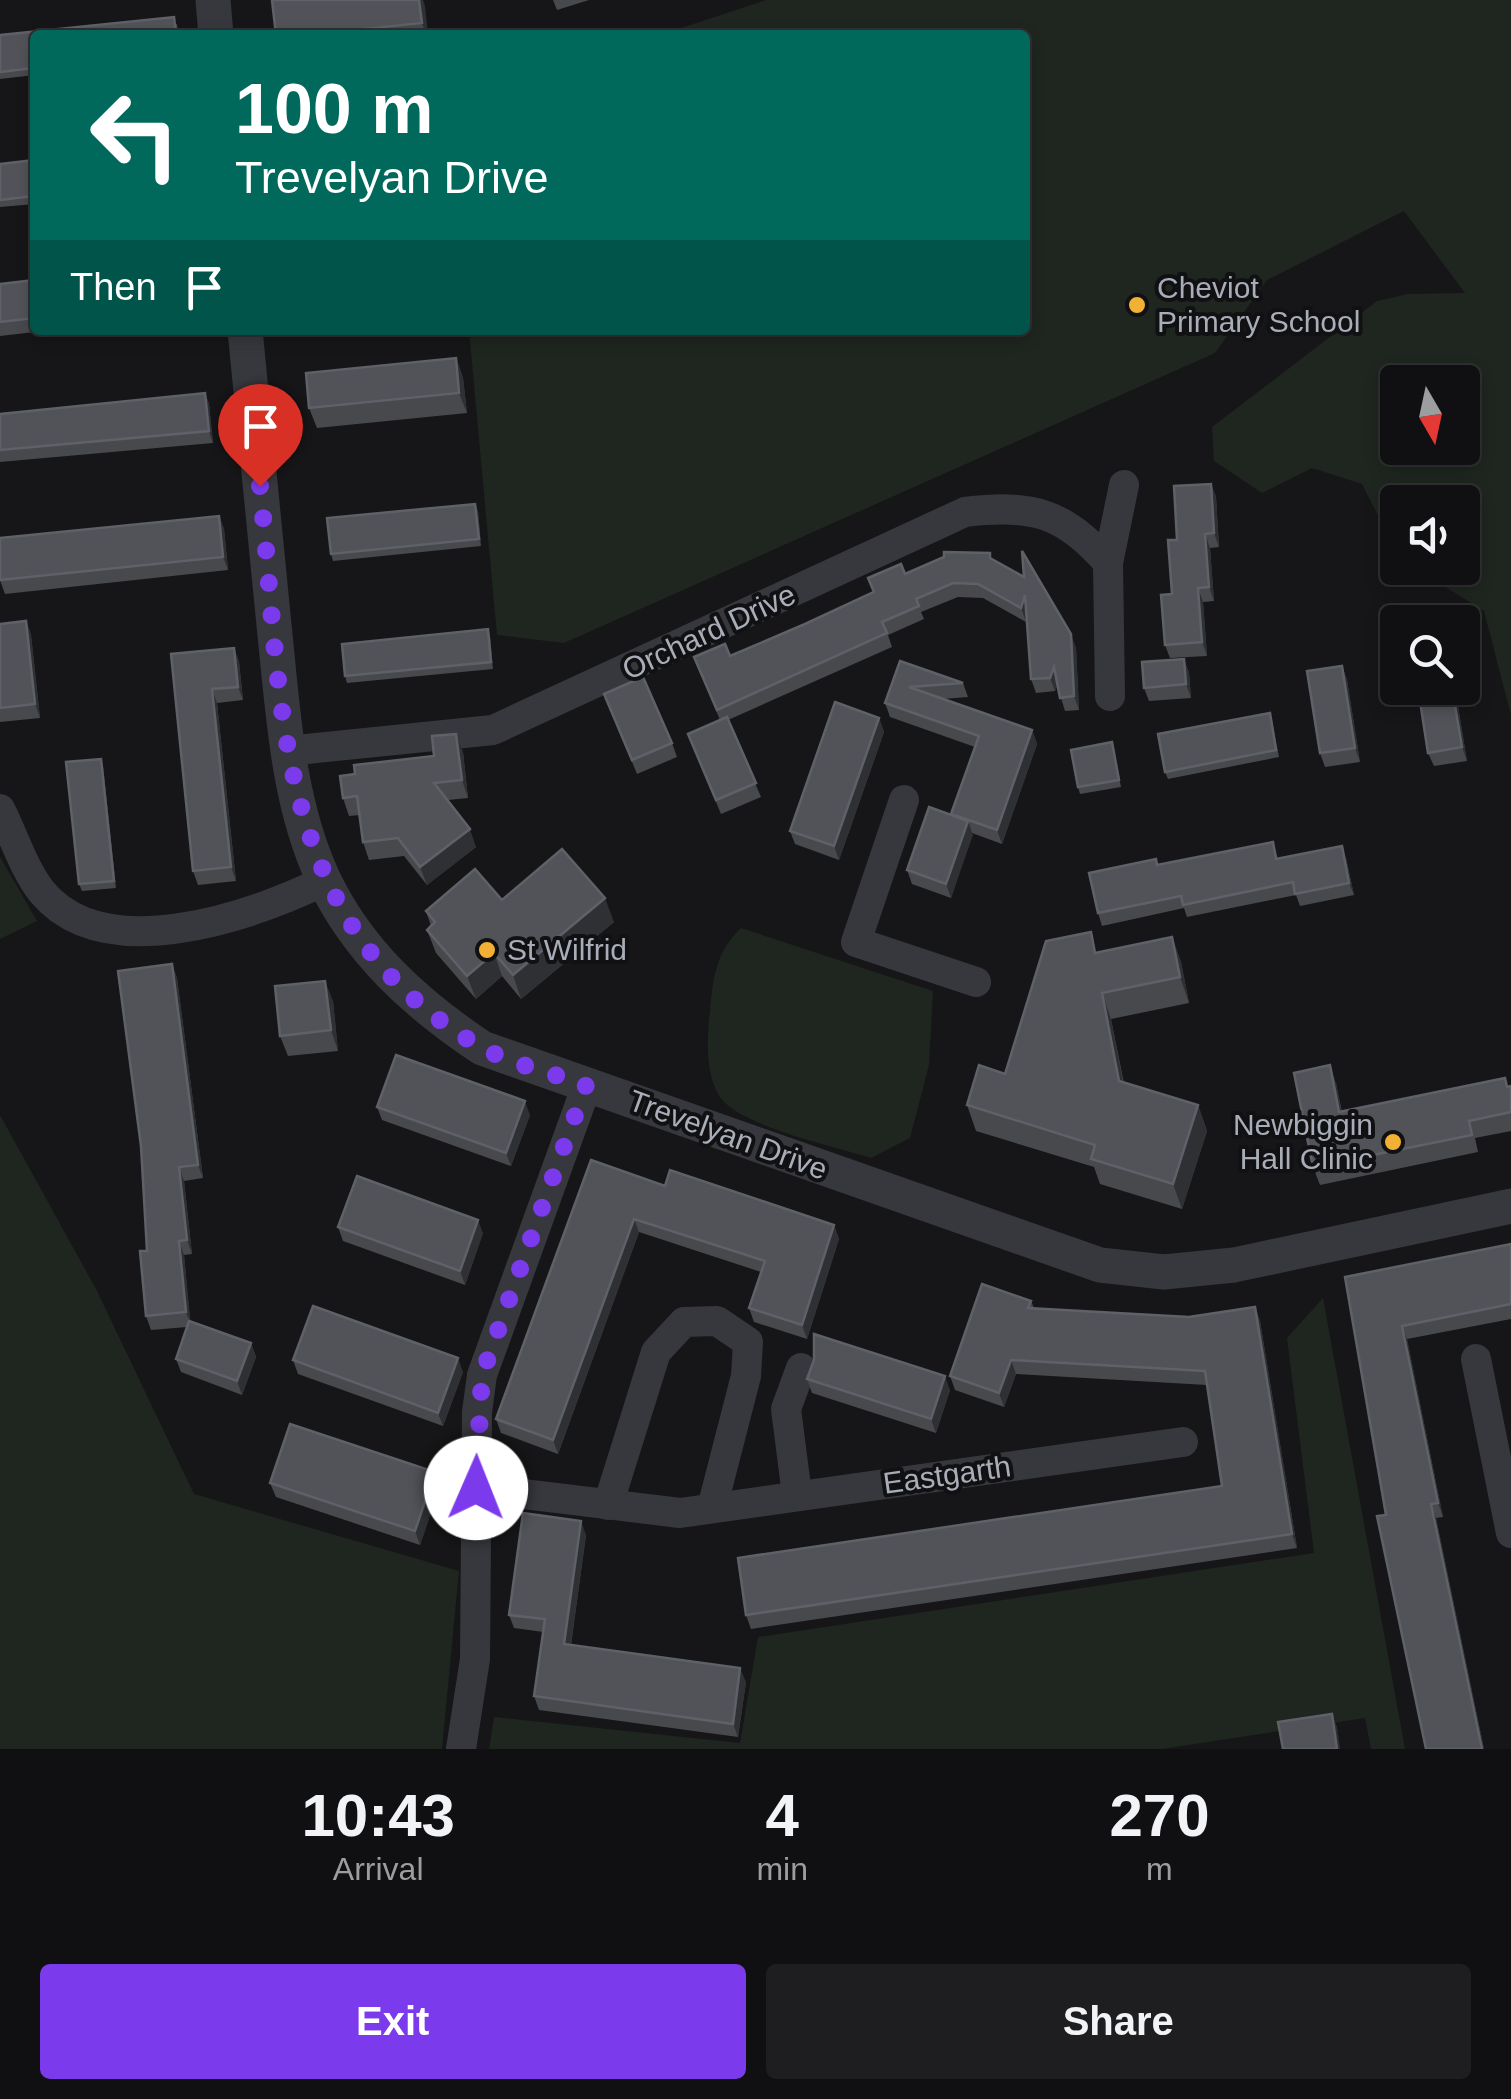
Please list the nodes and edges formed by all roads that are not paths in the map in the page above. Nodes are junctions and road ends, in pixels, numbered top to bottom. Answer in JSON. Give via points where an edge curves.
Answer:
{"nodes":[{"id":1,"x":213,"y":0,"type":"edge"},
{"id":2,"x":216,"y":30,"type":"edge"},
{"id":3,"x":245,"y":335,"type":"edge"},
{"id":4,"x":1124,"y":485,"type":"dead end"},
{"id":5,"x":1108,"y":562,"type":"junction"},
{"id":6,"x":1110,"y":696,"type":"dead end"},
{"id":7,"x":287,"y":751,"type":"junction"},
{"id":8,"x":904,"y":800,"type":"dead end"},
{"id":9,"x":0,"y":809,"type":"edge"},
{"id":10,"x":324,"y":880,"type":"junction"},
{"id":11,"x":976,"y":982,"type":"dead end"},
{"id":12,"x":586,"y":1085,"type":"junction"},
{"id":13,"x":1511,"y":1206,"type":"edge"},
{"id":14,"x":1476,"y":1359,"type":"dead end"},
{"id":15,"x":801,"y":1368,"type":"dead end"},
{"id":16,"x":1183,"y":1442,"type":"dead end"},
{"id":17,"x":476,"y":1488,"type":"junction"},
{"id":18,"x":796,"y":1496,"type":"junction"},
{"id":19,"x":608,"y":1505,"type":"junction"},
{"id":20,"x":712,"y":1508,"type":"junction"},
{"id":21,"x":1511,"y":1533,"type":"edge"},
{"id":22,"x":461,"y":1749,"type":"edge"}],
"edges":[{"from":1,"to":2,"type":"street"},
{"from":3,"to":7,"type":"street","name":"Trevelyan Drive"},
{"from":4,"to":5,"type":"street"},
{"from":5,"to":6,"type":"street"},
{"from":5,"to":7,"type":"street","name":"Orchard Drive","via":[[1083,534],[1053,516],[1009,508],[965,512],[493,730]]},
{"from":7,"to":10,"type":"street","name":"Trevelyan Drive"},
{"from":8,"to":11,"type":"street","via":[[856,942]]},
{"from":9,"to":10,"type":"street","via":[[43,892],[96,929],[195,928],[278,903]]},
{"from":10,"to":12,"type":"street","name":"Trevelyan Drive","via":[[375,958],[421,1007],[482,1048]]},
{"from":12,"to":13,"type":"street","name":"Trevelyan Drive","via":[[1100,1265],[1164,1272],[1234,1265]]},
{"from":12,"to":17,"type":"street","via":[[482,1375]]},
{"from":14,"to":21,"type":"street"},
{"from":15,"to":18,"type":"street","via":[[786,1409]]},
{"from":16,"to":18,"type":"street","name":"Eastgarth"},
{"from":17,"to":19,"type":"street","name":"Eastgarth"},
{"from":17,"to":22,"type":"street","via":[[475,1659]]},
{"from":18,"to":20,"type":"street","name":"Eastgarth"},
{"from":19,"to":20,"type":"street","name":"Eastgarth","via":[[680,1514]]},
{"from":19,"to":20,"type":"street","via":[[656,1352],[684,1322],[716,1322],[748,1342],[746,1376]]}]}
